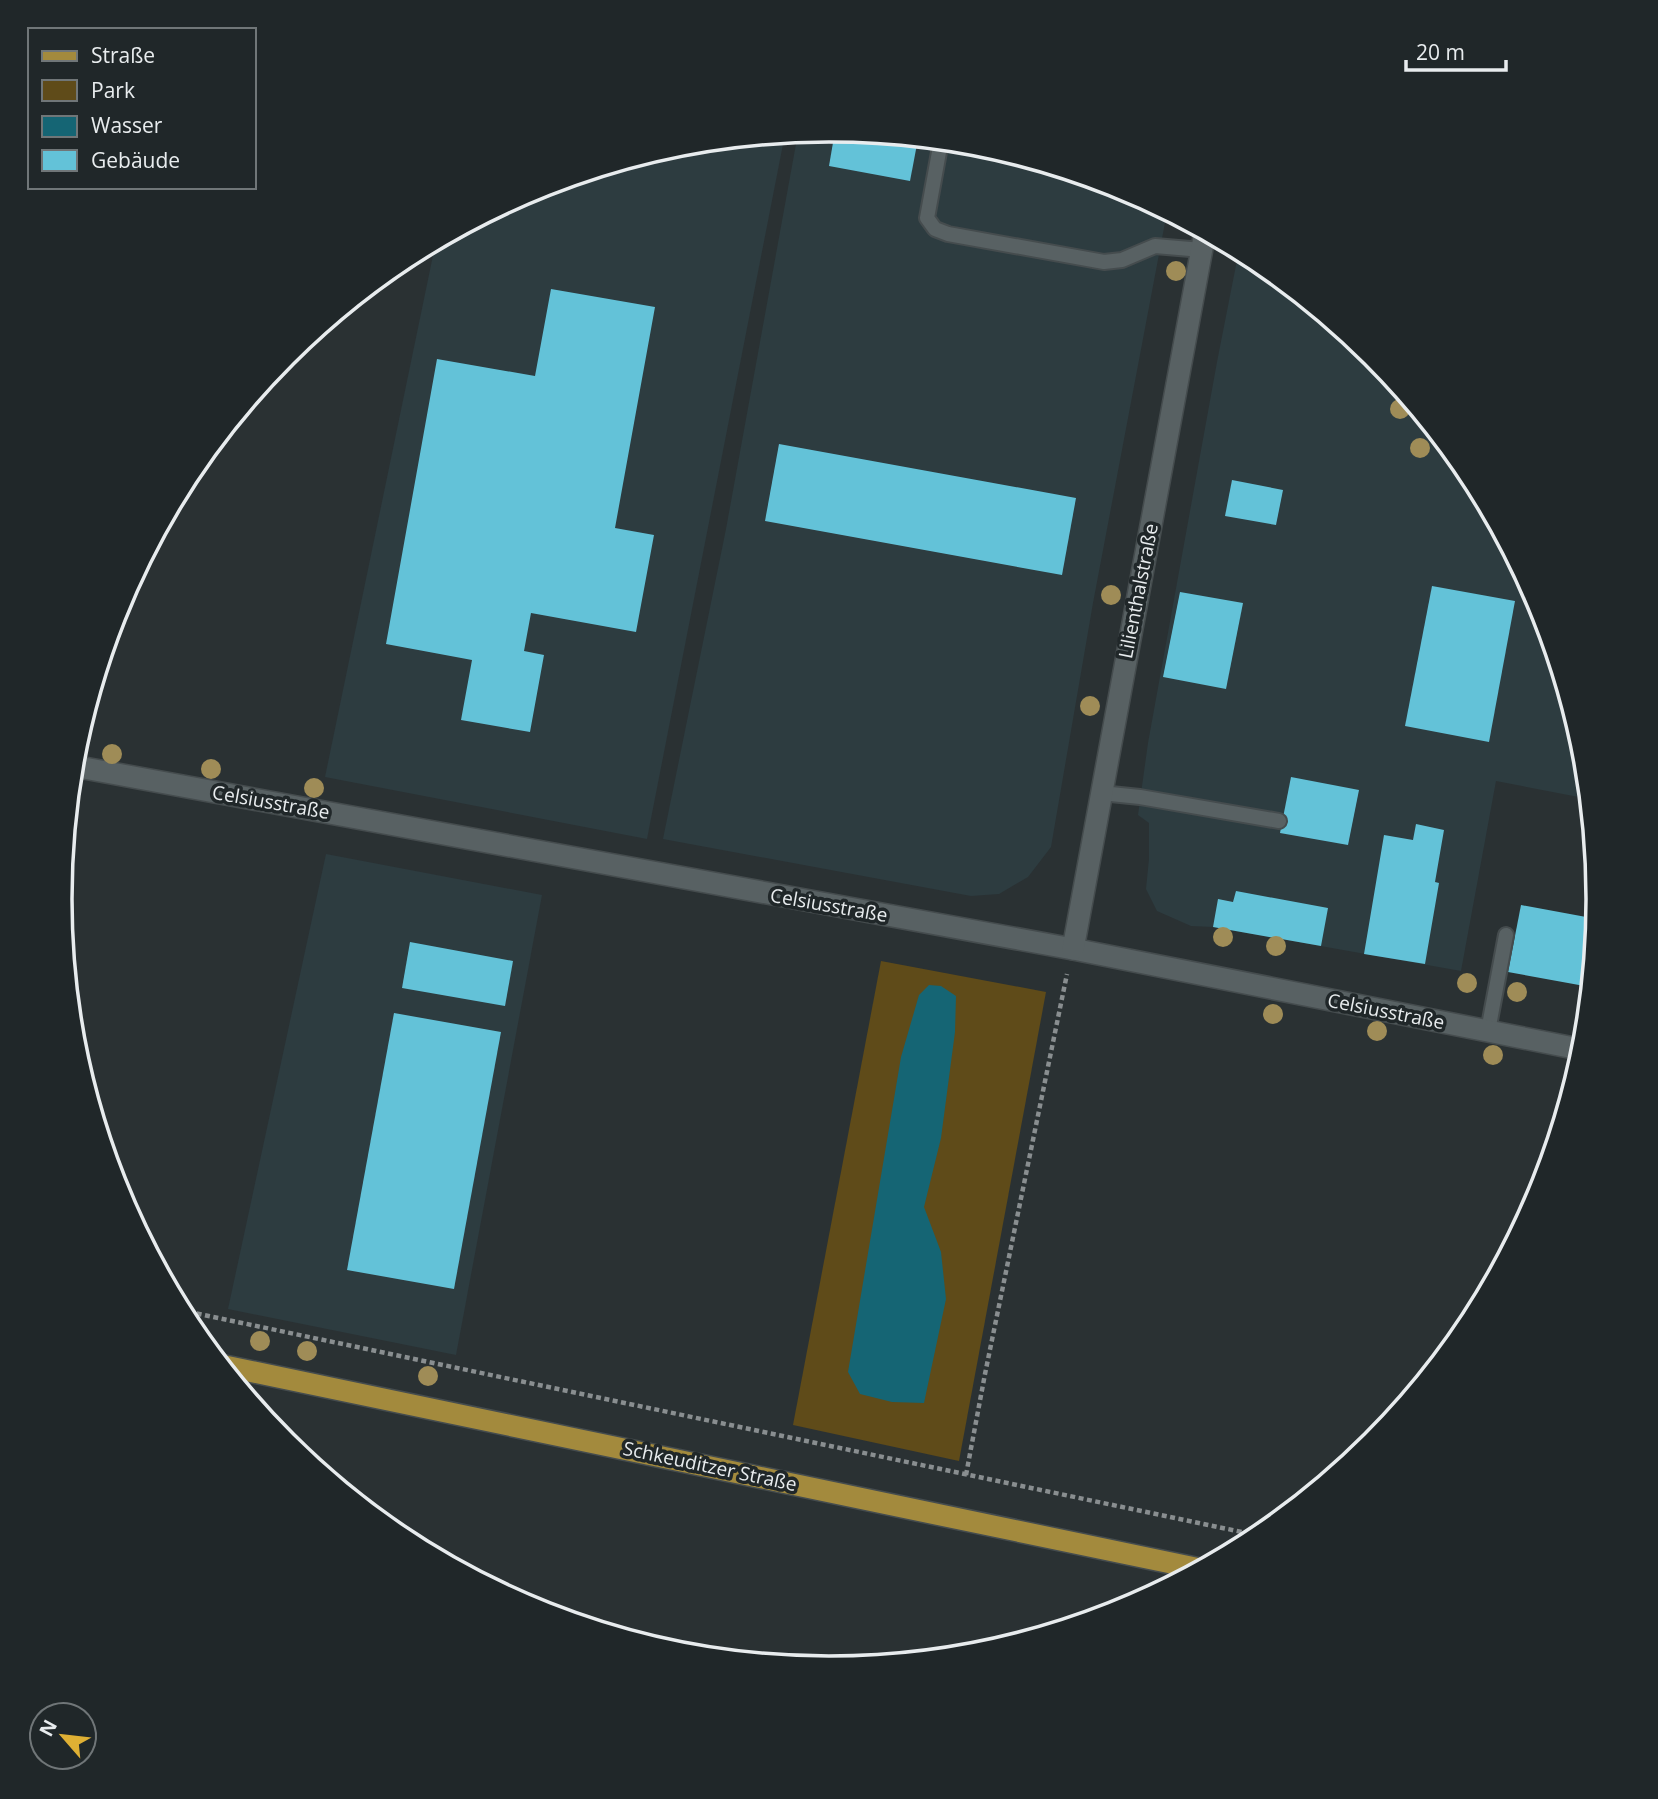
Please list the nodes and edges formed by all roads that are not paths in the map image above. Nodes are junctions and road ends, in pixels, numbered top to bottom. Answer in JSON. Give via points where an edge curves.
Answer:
{"nodes":[{"id":1,"x":939,"y":151,"type":"edge"},
{"id":2,"x":1203,"y":241,"type":"edge"},
{"id":3,"x":83,"y":768,"type":"edge"},
{"id":4,"x":1101,"y":793,"type":"junction"},
{"id":5,"x":1279,"y":821,"type":"dead end"},
{"id":6,"x":1506,"y":935,"type":"dead end"},
{"id":7,"x":1073,"y":949,"type":"junction"},
{"id":8,"x":1488,"y":1031,"type":"junction"},
{"id":9,"x":1572,"y":1048,"type":"edge"},
{"id":10,"x":235,"y":1368,"type":"edge"},
{"id":11,"x":1187,"y":1566,"type":"edge"}],
"edges":[{"from":1,"to":2,"type":"lane","via":[[927,218],[935,229],[948,234],[1104,262],[1155,246]]},
{"from":2,"to":4,"type":"street","name":"Lilienthalstraße"},
{"from":3,"to":7,"type":"street","name":"Celsiusstraße"},
{"from":4,"to":5,"type":"lane"},
{"from":4,"to":7,"type":"street","name":"Lilienthalstraße"},
{"from":6,"to":8,"type":"lane"},
{"from":7,"to":8,"type":"street","name":"Celsiusstraße"},
{"from":8,"to":9,"type":"street","name":"Celsiusstraße"},
{"from":10,"to":11,"type":"main road","name":"Schkeuditzer Straße"}]}
